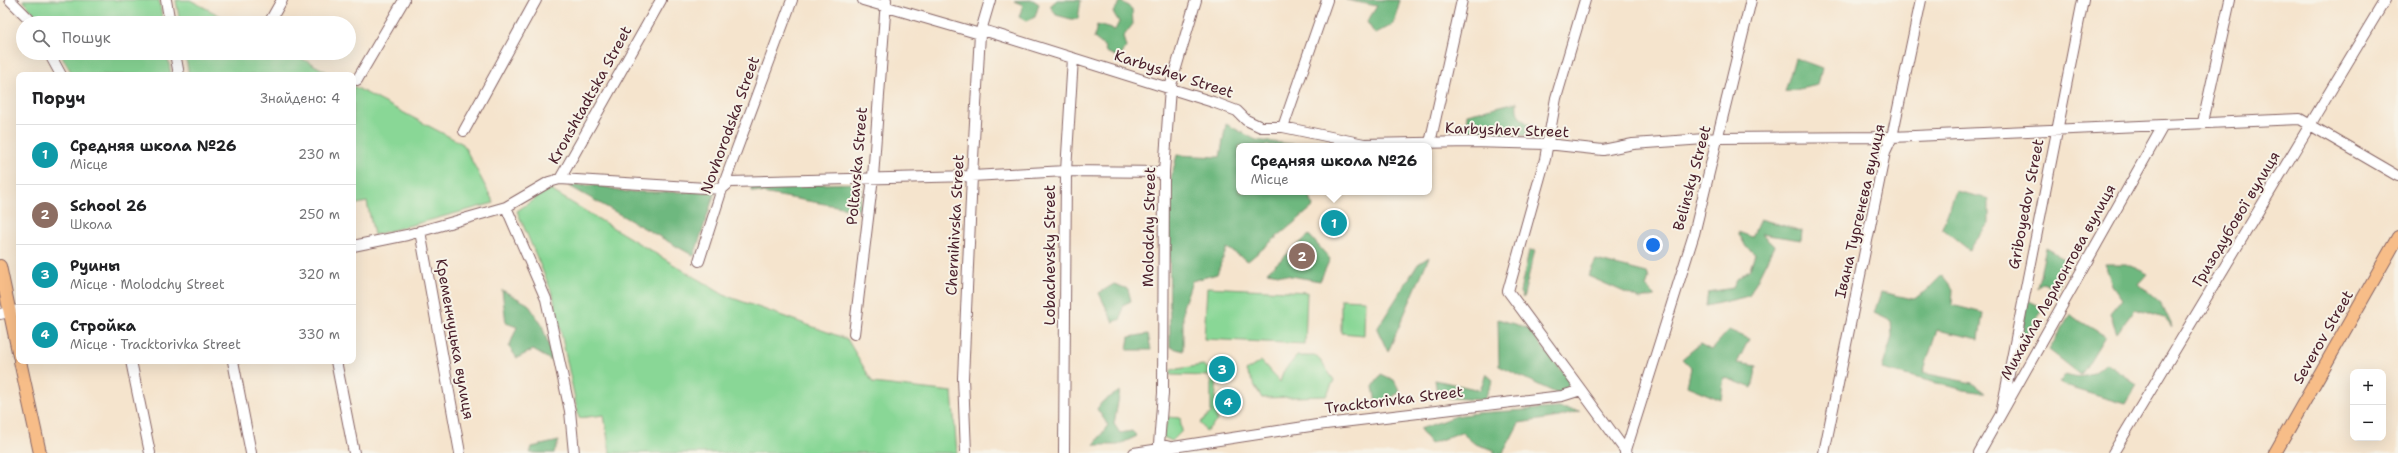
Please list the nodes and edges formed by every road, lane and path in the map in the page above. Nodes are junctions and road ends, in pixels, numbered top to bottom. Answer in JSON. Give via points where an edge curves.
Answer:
{"nodes":[{"id":1,"x":10,"y":0,"type":"edge"},
{"id":2,"x":166,"y":0,"type":"edge"},
{"id":3,"x":282,"y":0,"type":"edge"},
{"id":4,"x":404,"y":0,"type":"edge"},
{"id":5,"x":536,"y":0,"type":"edge"},
{"id":6,"x":661,"y":0,"type":"edge"},
{"id":7,"x":792,"y":0,"type":"edge"},
{"id":8,"x":863,"y":0,"type":"edge"},
{"id":9,"x":990,"y":0,"type":"edge"},
{"id":10,"x":1196,"y":0,"type":"edge"},
{"id":11,"x":1327,"y":0,"type":"edge"},
{"id":12,"x":1462,"y":0,"type":"edge"},
{"id":13,"x":1585,"y":0,"type":"edge"},
{"id":14,"x":1751,"y":0,"type":"edge"},
{"id":15,"x":1921,"y":0,"type":"edge"},
{"id":16,"x":2083,"y":0,"type":"edge"},
{"id":17,"x":2230,"y":0,"type":"edge"},
{"id":18,"x":2385,"y":0,"type":"edge"},
{"id":19,"x":885,"y":3,"type":"edge"},
{"id":20,"x":26,"y":16,"type":"edge"},
{"id":21,"x":169,"y":16,"type":"edge"},
{"id":22,"x":273,"y":16,"type":"edge"},
{"id":23,"x":980,"y":34,"type":"junction"},
{"id":24,"x":1073,"y":58,"type":"junction"},
{"id":25,"x":53,"y":60,"type":"edge"},
{"id":26,"x":176,"y":60,"type":"edge"},
{"id":27,"x":59,"y":72,"type":"edge"},
{"id":28,"x":178,"y":72,"type":"edge"},
{"id":29,"x":357,"y":80,"type":"dead end"},
{"id":30,"x":1170,"y":88,"type":"junction"},
{"id":31,"x":2203,"y":122,"type":"junction"},
{"id":32,"x":2310,"y":124,"type":"junction"},
{"id":33,"x":1283,"y":126,"type":"junction"},
{"id":34,"x":2163,"y":126,"type":"junction"},
{"id":35,"x":464,"y":131,"type":"dead end"},
{"id":36,"x":2056,"y":131,"type":"junction"},
{"id":37,"x":1892,"y":136,"type":"junction"},
{"id":38,"x":1719,"y":138,"type":"junction"},
{"id":39,"x":1360,"y":143,"type":"edge"},
{"id":40,"x":1430,"y":143,"type":"joint"},
{"id":41,"x":1547,"y":144,"type":"junction"},
{"id":42,"x":1066,"y":171,"type":"junction"},
{"id":43,"x":1164,"y":172,"type":"junction"},
{"id":44,"x":972,"y":176,"type":"junction"},
{"id":45,"x":2398,"y":176,"type":"edge"},
{"id":46,"x":873,"y":177,"type":"junction"},
{"id":47,"x":560,"y":178,"type":"junction"},
{"id":48,"x":722,"y":189,"type":"junction"},
{"id":49,"x":506,"y":207,"type":"junction"},
{"id":50,"x":420,"y":231,"type":"junction"},
{"id":51,"x":2398,"y":237,"type":"edge"},
{"id":52,"x":356,"y":245,"type":"edge"},
{"id":53,"x":699,"y":261,"type":"dead end"},
{"id":54,"x":0,"y":266,"type":"edge"},
{"id":55,"x":9,"y":312,"type":"edge"},
{"id":56,"x":854,"y":334,"type":"dead end"},
{"id":57,"x":16,"y":343,"type":"edge"},
{"id":58,"x":21,"y":364,"type":"edge"},
{"id":59,"x":132,"y":364,"type":"edge"},
{"id":60,"x":233,"y":364,"type":"edge"},
{"id":61,"x":337,"y":364,"type":"edge"},
{"id":62,"x":1581,"y":390,"type":"junction"},
{"id":63,"x":2001,"y":414,"type":"junction"},
{"id":64,"x":1172,"y":447,"type":"junction"},
{"id":65,"x":1626,"y":452,"type":"edge"},
{"id":66,"x":40,"y":453,"type":"edge"},
{"id":67,"x":150,"y":453,"type":"edge"},
{"id":68,"x":251,"y":453,"type":"edge"},
{"id":69,"x":354,"y":453,"type":"edge"},
{"id":70,"x":460,"y":453,"type":"edge"},
{"id":71,"x":574,"y":453,"type":"edge"},
{"id":72,"x":966,"y":453,"type":"edge"},
{"id":73,"x":1064,"y":453,"type":"edge"},
{"id":74,"x":1134,"y":453,"type":"edge"},
{"id":75,"x":1824,"y":453,"type":"edge"},
{"id":76,"x":1979,"y":453,"type":"edge"},
{"id":77,"x":2113,"y":453,"type":"edge"},
{"id":78,"x":2275,"y":453,"type":"edge"}],
"edges":[{"from":1,"to":20,"type":"street"},
{"from":2,"to":21,"type":"street"},
{"from":3,"to":22,"type":"street"},
{"from":4,"to":29,"type":"street"},
{"from":5,"to":35,"type":"street"},
{"from":6,"to":47,"type":"street","name":"Kronshtadtska Street"},
{"from":7,"to":48,"type":"street","name":"Novhorodska Street"},
{"from":8,"to":19,"type":"street","name":"Karbyshev Street"},
{"from":9,"to":23,"type":"street","name":"Chernihivska Street"},
{"from":10,"to":30,"type":"street","name":"Molodchy Street"},
{"from":11,"to":33,"type":"street"},
{"from":12,"to":40,"type":"street"},
{"from":13,"to":41,"type":"street","via":[[1556,98]]},
{"from":14,"to":38,"type":"street","name":"Belinsky Street"},
{"from":15,"to":37,"type":"street","name":"Івана Тургенєва вулиця"},
{"from":16,"to":36,"type":"street","name":"Griboyedov Street"},
{"from":17,"to":31,"type":"street"},
{"from":18,"to":32,"type":"street","name":"Гризодубової вулиця"},
{"from":19,"to":23,"type":"street","name":"Karbyshev Street"},
{"from":19,"to":46,"type":"street","name":"Poltavska Street"},
{"from":23,"to":24,"type":"street","name":"Karbyshev Street","via":[[986,31]]},
{"from":23,"to":44,"type":"street","name":"Chernihivska Street"},
{"from":24,"to":30,"type":"street","name":"Karbyshev Street"},
{"from":24,"to":42,"type":"street","name":"Lobachevsky Street"},
{"from":25,"to":27,"type":"street"},
{"from":26,"to":28,"type":"street"},
{"from":30,"to":33,"type":"street","name":"Karbyshev Street","via":[[1237,111],[1246,120],[1261,127]]},
{"from":30,"to":43,"type":"street","name":"Molodchy Street"},
{"from":31,"to":32,"type":"street","name":"Karbyshev Street","via":[[2300,119]]},
{"from":31,"to":34,"type":"street","name":"Karbyshev Street"},
{"from":32,"to":45,"type":"street","name":"Karbyshev Street"},
{"from":32,"to":77,"type":"street","name":"Гризодубової вулиця"},
{"from":33,"to":39,"type":"street","name":"Karbyshev Street"},
{"from":34,"to":36,"type":"street","name":"Karbyshev Street"},
{"from":34,"to":63,"type":"street","name":"Михайла Лермонтова вулиця"},
{"from":36,"to":37,"type":"street","name":"Karbyshev Street"},
{"from":36,"to":63,"type":"street","name":"Griboyedov Street"},
{"from":37,"to":38,"type":"street","name":"Karbyshev Street"},
{"from":37,"to":75,"type":"street","name":"Івана Тургенєва вулиця","via":[[1885,152]]},
{"from":38,"to":41,"type":"street","name":"Karbyshev Street","via":[[1633,144],[1603,150]]},
{"from":38,"to":65,"type":"street","name":"Belinsky Street","via":[[1694,234]]},
{"from":40,"to":41,"type":"street","name":"Karbyshev Street"},
{"from":41,"to":62,"type":"street","via":[[1508,291]]},
{"from":42,"to":43,"type":"street"},
{"from":42,"to":44,"type":"street"},
{"from":42,"to":73,"type":"street","name":"Lobachevsky Street"},
{"from":43,"to":64,"type":"street","name":"Molodchy Street","via":[[1163,393],[1159,444]]},
{"from":44,"to":46,"type":"street"},
{"from":44,"to":72,"type":"street","name":"Chernihivska Street","via":[[962,378]]},
{"from":46,"to":48,"type":"street","via":[[730,182]]},
{"from":46,"to":56,"type":"street","name":"Poltavska Street"},
{"from":47,"to":48,"type":"street"},
{"from":47,"to":49,"type":"street","name":"Kronshtadtska Street"},
{"from":48,"to":53,"type":"street","name":"Novhorodska Street"},
{"from":49,"to":50,"type":"street","name":"Kronshtadtska Street"},
{"from":49,"to":71,"type":"street","via":[[546,299],[570,411]]},
{"from":50,"to":52,"type":"street","name":"Kronshtadtska Street"},
{"from":50,"to":70,"type":"street","name":"Кременчуцька вулиця"},
{"from":51,"to":78,"type":"main road","name":"Severov Street"},
{"from":54,"to":55,"type":"main road"},
{"from":55,"to":57,"type":"main road"},
{"from":58,"to":66,"type":"main road"},
{"from":59,"to":67,"type":"street"},
{"from":60,"to":68,"type":"street"},
{"from":61,"to":69,"type":"street"},
{"from":62,"to":64,"type":"street","name":"Tracktorivka Street","via":[[1562,396],[1317,425]]},
{"from":62,"to":65,"type":"street"},
{"from":63,"to":76,"type":"street","name":"Михайла Лермонтова вулиця"},
{"from":64,"to":74,"type":"street","name":"Tracktorivka Street"}]}
